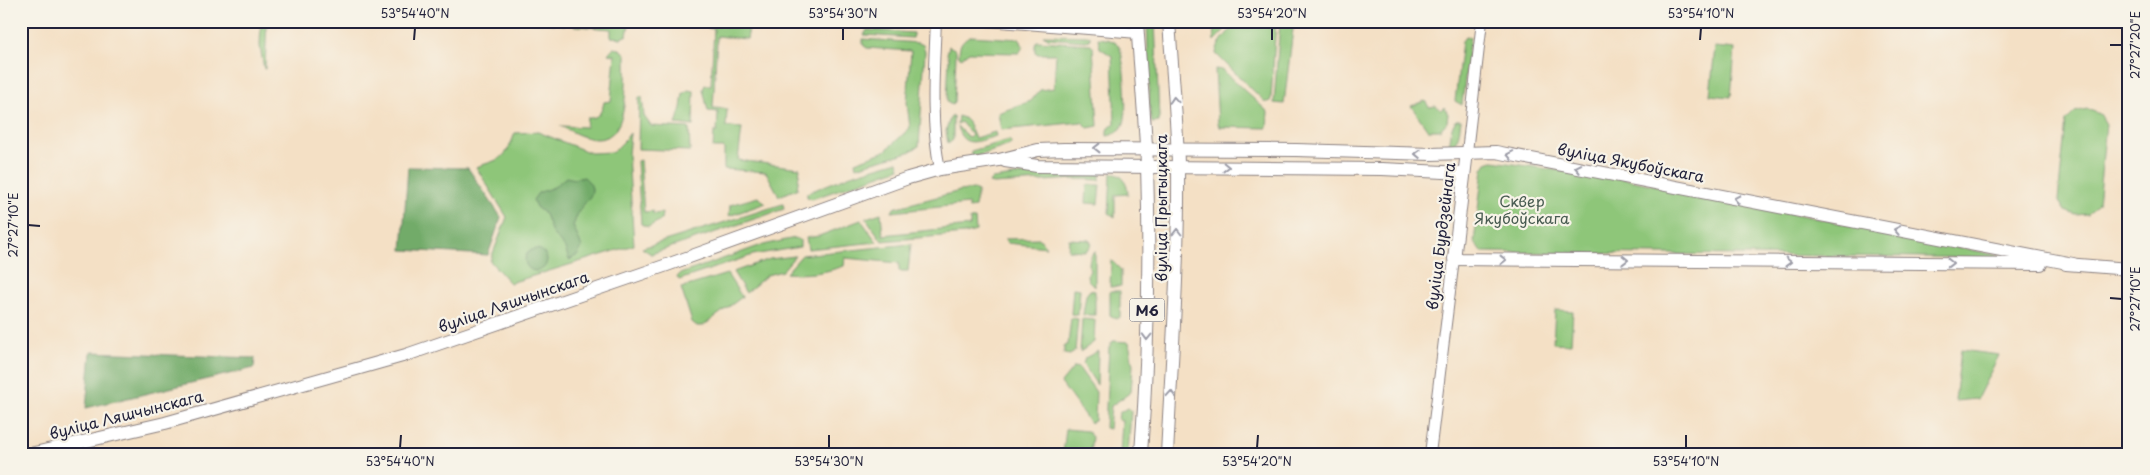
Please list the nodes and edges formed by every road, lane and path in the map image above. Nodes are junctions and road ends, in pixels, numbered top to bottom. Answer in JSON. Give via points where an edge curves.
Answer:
{"nodes":[{"id":1,"x":936,"y":21,"type":"edge"},
{"id":2,"x":987,"y":21,"type":"edge"},
{"id":3,"x":1169,"y":21,"type":"edge"},
{"id":4,"x":1482,"y":21,"type":"edge"},
{"id":5,"x":1138,"y":27,"type":"edge"},
{"id":6,"x":1146,"y":148,"type":"junction"},
{"id":7,"x":1177,"y":149,"type":"junction"},
{"id":8,"x":1467,"y":152,"type":"junction"},
{"id":9,"x":999,"y":160,"type":"junction"},
{"id":10,"x":1147,"y":166,"type":"junction"},
{"id":11,"x":1178,"y":166,"type":"junction"},
{"id":12,"x":940,"y":169,"type":"junction"},
{"id":13,"x":1464,"y":173,"type":"junction"},
{"id":14,"x":1454,"y":259,"type":"junction"},
{"id":15,"x":2073,"y":264,"type":"junction"},
{"id":16,"x":2129,"y":270,"type":"edge"},
{"id":17,"x":30,"y":454,"type":"edge"},
{"id":18,"x":1140,"y":454,"type":"edge"},
{"id":19,"x":1167,"y":454,"type":"edge"},
{"id":20,"x":1430,"y":454,"type":"edge"}],
"edges":[{"from":1,"to":12,"type":"street","via":[[934,86],[936,149]]},
{"from":2,"to":5,"type":"street"},
{"from":7,"to":3,"type":"main road","name":"вуліца Прытыцкага","number":"М6","one_way":true},
{"from":4,"to":8,"type":"street","name":"вуліца Бурдзейнага"},
{"from":5,"to":6,"type":"main road","name":"вуліца Прытыцкага","number":"М6"},
{"from":6,"to":7,"type":"main road","name":"вуліца Ляшчынскага"},
{"from":6,"to":9,"type":"main road","name":"вуліца Ляшчынскага","one_way":true,"via":[[1038,150]]},
{"from":6,"to":10,"type":"main road","name":"вуліца Прытыцкага","number":"М6"},
{"from":8,"to":7,"type":"main road","name":"вуліца Якубоўскага","one_way":true},
{"from":7,"to":11,"type":"main road","name":"вуліца Прытыцкага","number":"М6"},
{"from":8,"to":13,"type":"main road","name":"вуліца Бурдзейнага"},
{"from":15,"to":8,"type":"main road","name":"вуліца Якубоўскага","one_way":true,"via":[[1496,152]]},
{"from":9,"to":10,"type":"main road","name":"вуліца Ляшчынскага","via":[[1037,166]]},
{"from":9,"to":12,"type":"main road","name":"вуліца Ляшчынскага"},
{"from":10,"to":11,"type":"main road","name":"вуліца Ляшчынскага"},
{"from":10,"to":18,"type":"main road","name":"вуліца Прытыцкага","number":"М6","one_way":true,"via":[[1146,382]]},
{"from":11,"to":13,"type":"main road","one_way":true},
{"from":19,"to":11,"type":"main road","name":"вуліца Прытыцкага","number":"М6","one_way":true,"via":[[1174,362]]},
{"from":12,"to":17,"type":"main road","name":"вуліца Ляшчынскага","via":[[406,356],[165,424]]},
{"from":13,"to":14,"type":"main road","name":"вуліца Бурдзейнага"},
{"from":14,"to":15,"type":"main road","name":"вуліца Якубоўскага","one_way":true},
{"from":14,"to":20,"type":"street","name":"вуліца Бурдзейнага"},
{"from":15,"to":16,"type":"main road","name":"вуліца Якубоўскага"}]}
